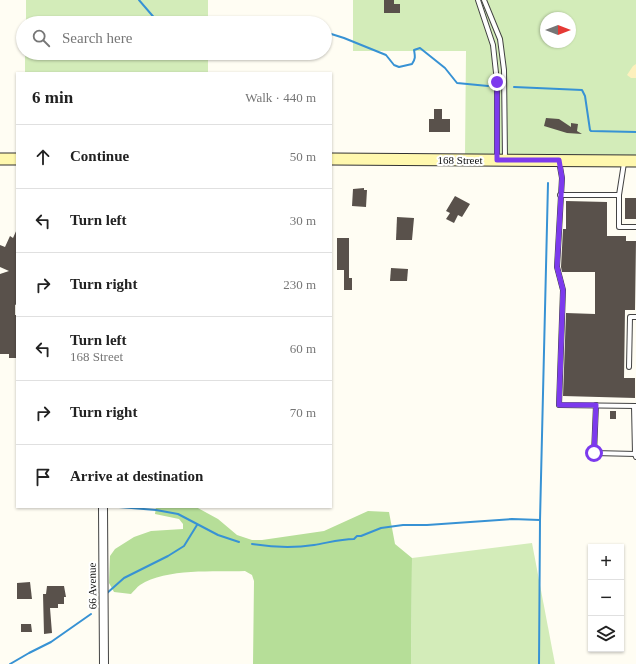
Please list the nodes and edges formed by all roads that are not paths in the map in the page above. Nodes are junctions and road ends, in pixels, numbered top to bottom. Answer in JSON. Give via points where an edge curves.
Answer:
{"nodes":[{"id":1,"x":478,"y":0,"type":"edge"},
{"id":2,"x":484,"y":0,"type":"edge"},
{"id":3,"x":0,"y":159,"type":"edge"},
{"id":4,"x":16,"y":159,"type":"edge"},
{"id":5,"x":332,"y":160,"type":"edge"},
{"id":6,"x":501,"y":160,"type":"junction"},
{"id":7,"x":559,"y":160,"type":"junction"},
{"id":8,"x":630,"y":161,"type":"edge"},
{"id":9,"x":619,"y":194,"type":"junction"},
{"id":10,"x":560,"y":195,"type":"junction"},
{"id":11,"x":636,"y":227,"type":"edge"},
{"id":12,"x":636,"y":317,"type":"edge"},
{"id":13,"x":630,"y":368,"type":"dead end"},
{"id":14,"x":596,"y":405,"type":"junction"},
{"id":15,"x":635,"y":406,"type":"edge"},
{"id":16,"x":636,"y":455,"type":"edge"},
{"id":17,"x":103,"y":508,"type":"edge"},
{"id":18,"x":104,"y":664,"type":"edge"}],
"edges":[{"from":1,"to":6,"type":"lane","via":[[494,45]]},
{"from":2,"to":6,"type":"lane","via":[[500,39],[504,70]]},
{"from":3,"to":4,"type":"main road"},
{"from":5,"to":6,"type":"main road","name":"168 Street"},
{"from":6,"to":7,"type":"main road","name":"168 Street"},
{"from":7,"to":8,"type":"main road","name":"168 Street"},
{"from":7,"to":10,"type":"lane","via":[[562,178]]},
{"from":8,"to":9,"type":"lane"},
{"from":9,"to":10,"type":"lane"},
{"from":9,"to":11,"type":"lane","via":[[619,227]]},
{"from":10,"to":14,"type":"lane","via":[[557,267],[563,290],[559,405]]},
{"from":12,"to":13,"type":"lane","via":[[630,317]]},
{"from":14,"to":15,"type":"lane"},
{"from":14,"to":16,"type":"lane","via":[[594,453]]},
{"from":15,"to":16,"type":"lane"},
{"from":17,"to":18,"type":"street","name":"66 Avenue"}]}
